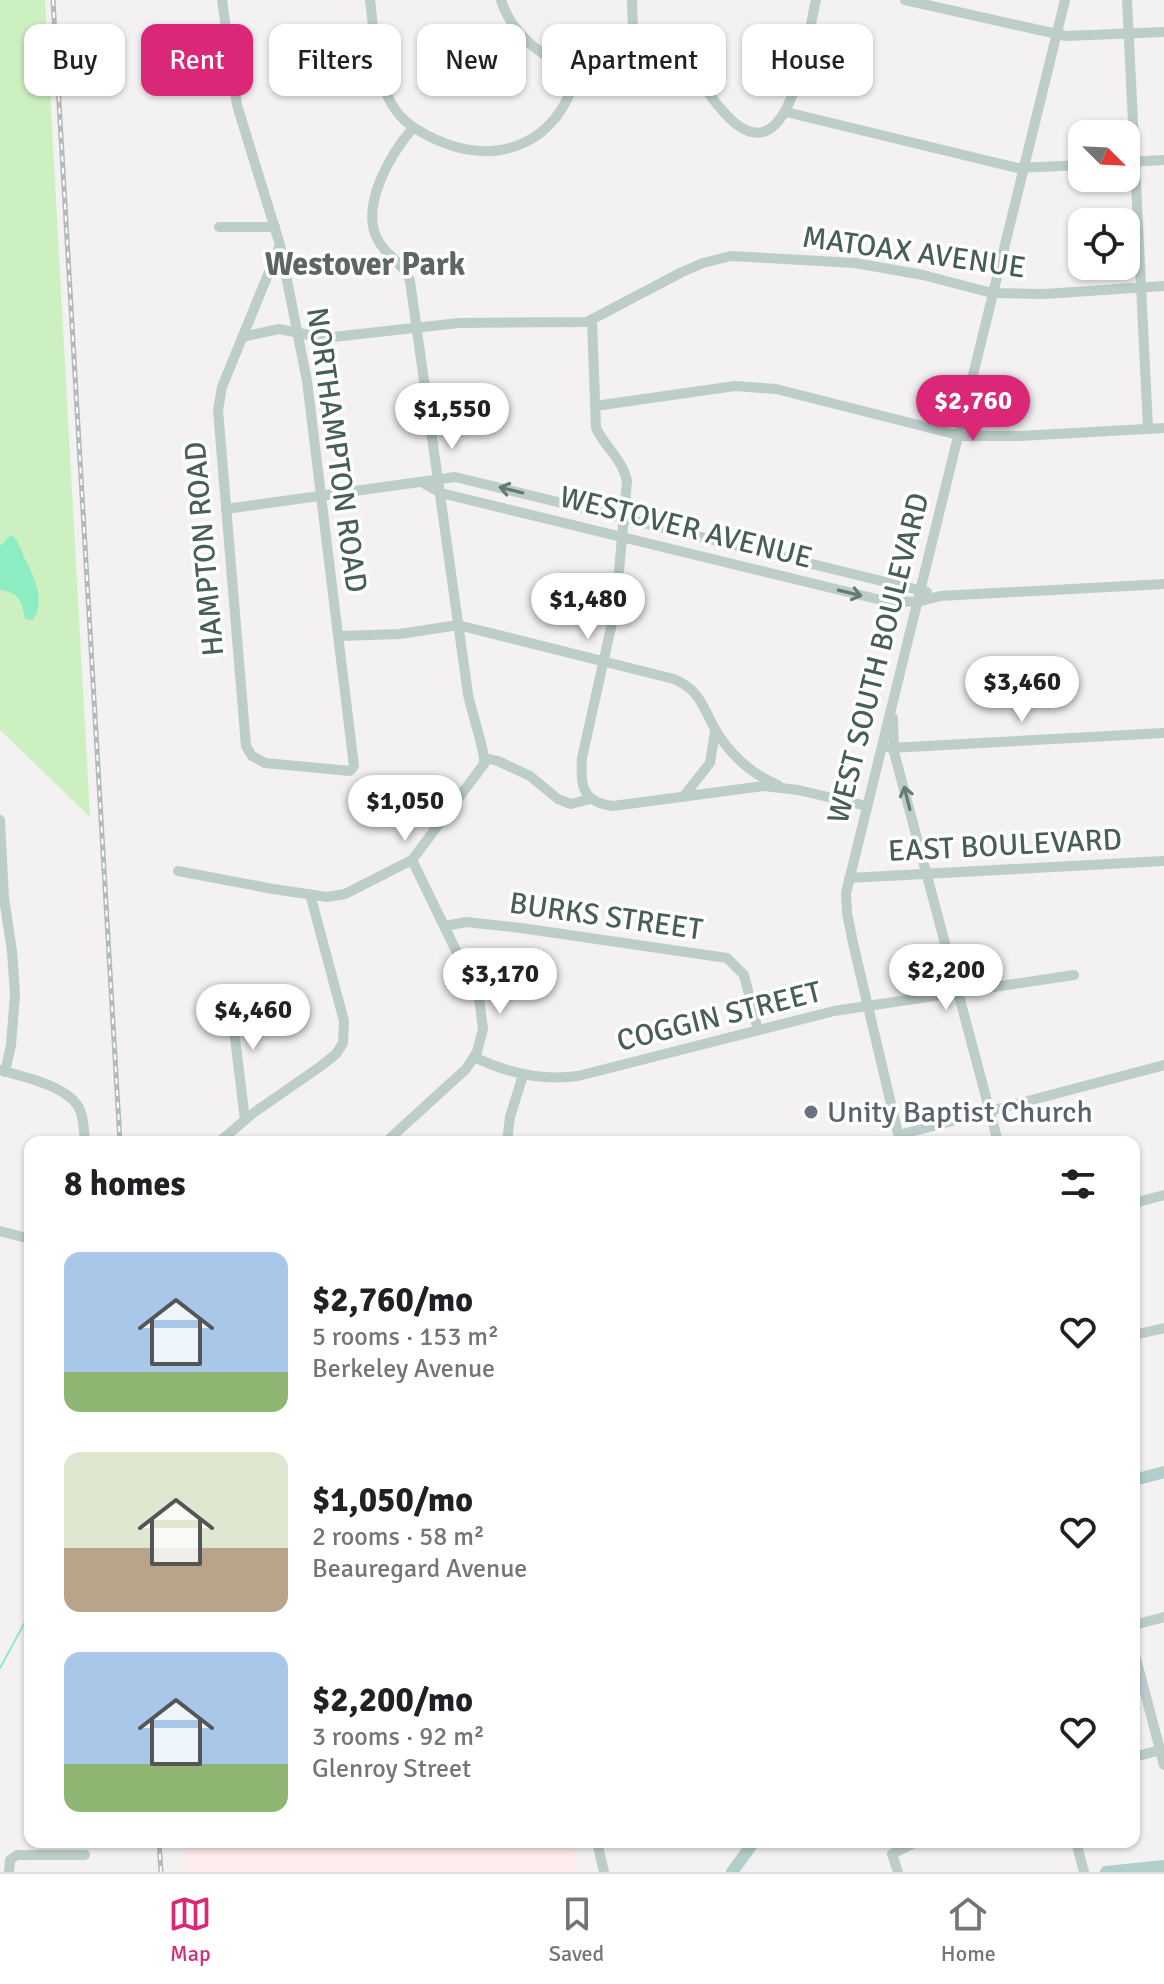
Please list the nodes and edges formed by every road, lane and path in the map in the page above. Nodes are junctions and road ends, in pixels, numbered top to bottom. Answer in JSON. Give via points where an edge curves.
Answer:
{"nodes":[{"id":1,"x":222,"y":0,"type":"edge"},
{"id":2,"x":370,"y":0,"type":"edge"},
{"id":3,"x":501,"y":0,"type":"edge"},
{"id":4,"x":632,"y":0,"type":"edge"},
{"id":5,"x":816,"y":0,"type":"edge"},
{"id":6,"x":905,"y":0,"type":"edge"},
{"id":7,"x":1065,"y":0,"type":"edge"},
{"id":8,"x":1127,"y":0,"type":"edge"},
{"id":9,"x":633,"y":24,"type":"edge"},
{"id":10,"x":1164,"y":32,"type":"edge"},
{"id":11,"x":1129,"y":34,"type":"junction"},
{"id":12,"x":1056,"y":35,"type":"junction"},
{"id":13,"x":542,"y":53,"type":"edge"},
{"id":14,"x":569,"y":96,"type":"edge"},
{"id":15,"x":710,"y":96,"type":"edge"},
{"id":16,"x":786,"y":112,"type":"junction"},
{"id":17,"x":1130,"y":120,"type":"edge"},
{"id":18,"x":413,"y":128,"type":"junction"},
{"id":19,"x":1164,"y":160,"type":"edge"},
{"id":20,"x":1140,"y":161,"type":"edge"},
{"id":21,"x":1068,"y":166,"type":"edge"},
{"id":22,"x":1023,"y":169,"type":"junction"},
{"id":23,"x":1134,"y":192,"type":"edge"},
{"id":24,"x":219,"y":227,"type":"dead end"},
{"id":25,"x":275,"y":227,"type":"junction"},
{"id":26,"x":280,"y":245,"type":"junction"},
{"id":27,"x":1164,"y":286,"type":"edge"},
{"id":28,"x":1142,"y":288,"type":"junction"},
{"id":29,"x":992,"y":293,"type":"junction"},
{"id":30,"x":592,"y":320,"type":"junction"},
{"id":31,"x":417,"y":327,"type":"junction"},
{"id":32,"x":298,"y":333,"type":"junction"},
{"id":33,"x":242,"y":337,"type":"junction"},
{"id":34,"x":595,"y":406,"type":"junction"},
{"id":35,"x":1148,"y":428,"type":"junction"},
{"id":36,"x":1164,"y":428,"type":"edge"},
{"id":37,"x":958,"y":435,"type":"junction"},
{"id":38,"x":439,"y":479,"type":"junction"},
{"id":39,"x":423,"y":483,"type":"junction"},
{"id":40,"x":441,"y":493,"type":"junction"},
{"id":41,"x":321,"y":496,"type":"junction"},
{"id":42,"x":538,"y":497,"type":"junction"},
{"id":43,"x":226,"y":509,"type":"junction"},
{"id":44,"x":534,"y":514,"type":"junction"},
{"id":45,"x":625,"y":518,"type":"junction"},
{"id":46,"x":623,"y":536,"type":"junction"},
{"id":47,"x":725,"y":543,"type":"junction"},
{"id":48,"x":720,"y":561,"type":"junction"},
{"id":49,"x":1164,"y":584,"type":"edge"},
{"id":50,"x":919,"y":596,"type":"junction"},
{"id":51,"x":458,"y":625,"type":"junction"},
{"id":52,"x":339,"y":636,"type":"junction"},
{"id":53,"x":603,"y":662,"type":"junction"},
{"id":54,"x":895,"y":695,"type":"junction"},
{"id":55,"x":715,"y":729,"type":"junction"},
{"id":56,"x":1164,"y":733,"type":"edge"},
{"id":57,"x":881,"y":748,"type":"junction"},
{"id":58,"x":894,"y":748,"type":"junction"},
{"id":59,"x":485,"y":758,"type":"junction"},
{"id":60,"x":352,"y":769,"type":"joint"},
{"id":61,"x":783,"y":787,"type":"junction"},
{"id":62,"x":683,"y":797,"type":"junction"},
{"id":63,"x":590,"y":799,"type":"junction"},
{"id":64,"x":867,"y":806,"type":"junction"},
{"id":65,"x":0,"y":820,"type":"edge"},
{"id":66,"x":412,"y":860,"type":"junction"},
{"id":67,"x":1164,"y":861,"type":"edge"},
{"id":68,"x":178,"y":871,"type":"dead end"},
{"id":69,"x":927,"y":873,"type":"junction"},
{"id":70,"x":849,"y":878,"type":"junction"},
{"id":71,"x":310,"y":894,"type":"junction"},
{"id":72,"x":3,"y":916,"type":"edge"},
{"id":73,"x":445,"y":926,"type":"junction"},
{"id":74,"x":1074,"y":975,"type":"dead end"},
{"id":75,"x":229,"y":989,"type":"dead end"},
{"id":76,"x":958,"y":992,"type":"junction"},
{"id":77,"x":867,"y":1006,"type":"junction"},
{"id":78,"x":758,"y":1030,"type":"junction"},
{"id":79,"x":474,"y":1057,"type":"junction"},
{"id":80,"x":1164,"y":1065,"type":"edge"},
{"id":81,"x":2,"y":1071,"type":"edge"},
{"id":82,"x":523,"y":1075,"type":"junction"},
{"id":83,"x":990,"y":1111,"type":"junction"},
{"id":84,"x":245,"y":1120,"type":"junction"},
{"id":85,"x":84,"y":1136,"type":"edge"},
{"id":86,"x":226,"y":1136,"type":"edge"},
{"id":87,"x":393,"y":1136,"type":"edge"},
{"id":88,"x":508,"y":1136,"type":"edge"},
{"id":89,"x":899,"y":1136,"type":"edge"},
{"id":90,"x":906,"y":1136,"type":"edge"},
{"id":91,"x":996,"y":1136,"type":"edge"},
{"id":92,"x":1164,"y":1195,"type":"edge"},
{"id":93,"x":1140,"y":1201,"type":"edge"},
{"id":94,"x":0,"y":1231,"type":"edge"},
{"id":95,"x":24,"y":1237,"type":"edge"},
{"id":96,"x":1164,"y":1328,"type":"edge"},
{"id":97,"x":1140,"y":1334,"type":"edge"},
{"id":98,"x":1164,"y":1472,"type":"edge"},
{"id":99,"x":1140,"y":1478,"type":"edge"},
{"id":100,"x":1164,"y":1617,"type":"edge"},
{"id":101,"x":1140,"y":1623,"type":"edge"},
{"id":102,"x":1140,"y":1672,"type":"edge"},
{"id":103,"x":1162,"y":1750,"type":"edge"},
{"id":104,"x":1140,"y":1756,"type":"edge"},
{"id":105,"x":1164,"y":1765,"type":"edge"},
{"id":106,"x":598,"y":1848,"type":"edge"},
{"id":107,"x":750,"y":1848,"type":"edge"},
{"id":108,"x":904,"y":1848,"type":"edge"},
{"id":109,"x":1078,"y":1848,"type":"edge"},
{"id":110,"x":85,"y":1855,"type":"dead end"},
{"id":111,"x":1164,"y":1866,"type":"edge"},
{"id":112,"x":9,"y":1872,"type":"edge"},
{"id":113,"x":604,"y":1872,"type":"edge"},
{"id":114,"x":732,"y":1872,"type":"edge"},
{"id":115,"x":898,"y":1872,"type":"edge"},
{"id":116,"x":1084,"y":1872,"type":"edge"},
{"id":117,"x":1106,"y":1872,"type":"edge"}],
"edges":[{"from":1,"to":25,"type":"street","name":"NORTHAMPTON ROAD","via":[[237,105]]},
{"from":2,"to":18,"type":"street","via":[[385,90]]},
{"from":3,"to":13,"type":"street","via":[[526,42]]},
{"from":4,"to":9,"type":"street"},
{"from":5,"to":16,"type":"street"},
{"from":6,"to":12,"type":"street"},
{"from":7,"to":12,"type":"street","name":"WEST SOUTH BOULEVARD"},
{"from":8,"to":11,"type":"street"},
{"from":10,"to":11,"type":"street"},
{"from":11,"to":12,"type":"street"},
{"from":11,"to":17,"type":"street"},
{"from":12,"to":22,"type":"street","name":"WEST SOUTH BOULEVARD"},
{"from":14,"to":18,"type":"street","via":[[541,134],[518,146],[464,150]]},
{"from":15,"to":16,"type":"street","via":[[737,127],[752,132],[767,130]]},
{"from":16,"to":22,"type":"street"},
{"from":18,"to":31,"type":"street","via":[[388,163],[372,213],[379,242],[408,274]]},
{"from":19,"to":20,"type":"street"},
{"from":21,"to":22,"type":"street"},
{"from":22,"to":29,"type":"street","name":"WEST SOUTH BOULEVARD"},
{"from":23,"to":28,"type":"street"},
{"from":24,"to":25,"type":"street"},
{"from":25,"to":26,"type":"street","name":"NORTHAMPTON ROAD"},
{"from":26,"to":32,"type":"street","name":"NORTHAMPTON ROAD"},
{"from":26,"to":33,"type":"street","name":"HAMPTON ROAD"},
{"from":27,"to":28,"type":"street","name":"MATOAX AVENUE"},
{"from":28,"to":29,"type":"street","name":"MATOAX AVENUE"},
{"from":28,"to":35,"type":"street"},
{"from":29,"to":30,"type":"street","name":"MATOAX AVENUE","via":[[881,267],[731,256],[682,272]]},
{"from":29,"to":37,"type":"street","name":"WEST SOUTH BOULEVARD"},
{"from":30,"to":31,"type":"street","name":"MATOAX AVENUE"},
{"from":30,"to":34,"type":"street"},
{"from":31,"to":32,"type":"street","name":"MATOAX AVENUE","via":[[324,338]]},
{"from":31,"to":38,"type":"street"},
{"from":32,"to":33,"type":"street","name":"MATOAX AVENUE","via":[[279,329]]},
{"from":32,"to":41,"type":"street","name":"NORTHAMPTON ROAD"},
{"from":33,"to":43,"type":"street","name":"HAMPTON ROAD","via":[[218,410]]},
{"from":34,"to":37,"type":"street","via":[[735,386],[776,389]]},
{"from":34,"to":45,"type":"street","via":[[596,428],[626,473]]},
{"from":35,"to":36,"type":"street"},
{"from":35,"to":37,"type":"street"},
{"from":37,"to":50,"type":"street","name":"WEST SOUTH BOULEVARD"},
{"from":38,"to":39,"type":"street","name":"WESTOVER AVENUE"},
{"from":38,"to":40,"type":"street"},
{"from":42,"to":38,"type":"street","name":"WESTOVER AVENUE","one_way":true,"via":[[455,477]]},
{"from":39,"to":40,"type":"street","name":"WESTOVER AVENUE"},
{"from":39,"to":41,"type":"street","name":"WESTOVER AVENUE"},
{"from":40,"to":44,"type":"street","name":"WESTOVER AVENUE"},
{"from":40,"to":51,"type":"street"},
{"from":41,"to":43,"type":"street","name":"WESTOVER AVENUE"},
{"from":41,"to":52,"type":"street","name":"NORTHAMPTON ROAD"},
{"from":42,"to":44,"type":"street"},
{"from":42,"to":45,"type":"street","name":"WESTOVER AVENUE"},
{"from":43,"to":60,"type":"street","name":"HAMPTON ROAD","via":[[248,750],[265,763]]},
{"from":44,"to":46,"type":"street","name":"WESTOVER AVENUE"},
{"from":45,"to":46,"type":"street"},
{"from":45,"to":47,"type":"street","name":"WESTOVER AVENUE"},
{"from":46,"to":48,"type":"street","name":"WESTOVER AVENUE"},
{"from":46,"to":53,"type":"street"},
{"from":47,"to":48,"type":"street"},
{"from":47,"to":50,"type":"street","name":"WESTOVER AVENUE"},
{"from":48,"to":50,"type":"street","name":"WESTOVER AVENUE","one_way":true,"via":[[872,598]]},
{"from":49,"to":50,"type":"street","name":"WESTOVER AVENUE"},
{"from":50,"to":54,"type":"street","name":"WEST SOUTH BOULEVARD"},
{"from":51,"to":52,"type":"street"},
{"from":51,"to":53,"type":"street"},
{"from":51,"to":59,"type":"street","via":[[472,719]]},
{"from":52,"to":60,"type":"street","name":"NORTHAMPTON ROAD"},
{"from":53,"to":55,"type":"street","via":[[685,684]]},
{"from":53,"to":63,"type":"street","via":[[582,758],[582,781]]},
{"from":54,"to":57,"type":"street","name":"WEST SOUTH BOULEVARD"},
{"from":54,"to":58,"type":"street"},
{"from":55,"to":61,"type":"street","via":[[745,765]]},
{"from":55,"to":62,"type":"street","via":[[710,763]]},
{"from":56,"to":58,"type":"street"},
{"from":57,"to":58,"type":"street"},
{"from":57,"to":64,"type":"street","name":"WEST SOUTH BOULEVARD"},
{"from":69,"to":58,"type":"street","one_way":true},
{"from":59,"to":63,"type":"street","via":[[530,776],[558,799],[571,804]]},
{"from":59,"to":66,"type":"street"},
{"from":61,"to":62,"type":"street"},
{"from":61,"to":64,"type":"street"},
{"from":62,"to":63,"type":"street","via":[[613,806]]},
{"from":64,"to":70,"type":"street","name":"WEST SOUTH BOULEVARD"},
{"from":65,"to":72,"type":"street"},
{"from":66,"to":71,"type":"street","via":[[345,894]]},
{"from":66,"to":73,"type":"street"},
{"from":67,"to":69,"type":"street","name":"EAST BOULEVARD"},
{"from":68,"to":71,"type":"street"},
{"from":69,"to":70,"type":"street","name":"EAST BOULEVARD"},
{"from":69,"to":76,"type":"street"},
{"from":70,"to":77,"type":"street","name":"WEST SOUTH BOULEVARD","via":[[847,913]]},
{"from":71,"to":84,"type":"street","via":[[345,1037],[336,1054]]},
{"from":72,"to":81,"type":"street","via":[[15,994],[11,1045]]},
{"from":73,"to":78,"type":"street","name":"BURKS STREET","via":[[466,922],[521,928],[727,958],[744,975]]},
{"from":73,"to":79,"type":"street","via":[[482,1007],[482,1039]]},
{"from":74,"to":76,"type":"street","name":"COGGIN STREET"},
{"from":75,"to":84,"type":"street"},
{"from":76,"to":77,"type":"street","name":"COGGIN STREET"},
{"from":76,"to":83,"type":"street"},
{"from":77,"to":78,"type":"street","name":"COGGIN STREET"},
{"from":77,"to":89,"type":"street","name":"WEST SOUTH BOULEVARD"},
{"from":78,"to":82,"type":"street","name":"COGGIN STREET","via":[[578,1076]]},
{"from":79,"to":82,"type":"street","name":"COGGIN STREET"},
{"from":79,"to":87,"type":"street"},
{"from":80,"to":83,"type":"street"},
{"from":81,"to":85,"type":"street","via":[[72,1098]]},
{"from":82,"to":88,"type":"street"},
{"from":83,"to":90,"type":"street"},
{"from":83,"to":91,"type":"street"},
{"from":84,"to":86,"type":"street"},
{"from":92,"to":93,"type":"street"},
{"from":94,"to":95,"type":"street"},
{"from":96,"to":97,"type":"street"},
{"from":98,"to":99,"type":"main road"},
{"from":100,"to":101,"type":"street"},
{"from":102,"to":103,"type":"street"},
{"from":103,"to":104,"type":"street"},
{"from":103,"to":105,"type":"street"},
{"from":106,"to":113,"type":"street"},
{"from":107,"to":114,"type":"main road"},
{"from":108,"to":115,"type":"street","via":[[892,1854]]},
{"from":109,"to":116,"type":"street"},
{"from":110,"to":112,"type":"street","via":[[17,1855],[10,1860]]},
{"from":111,"to":117,"type":"main road"}]}
